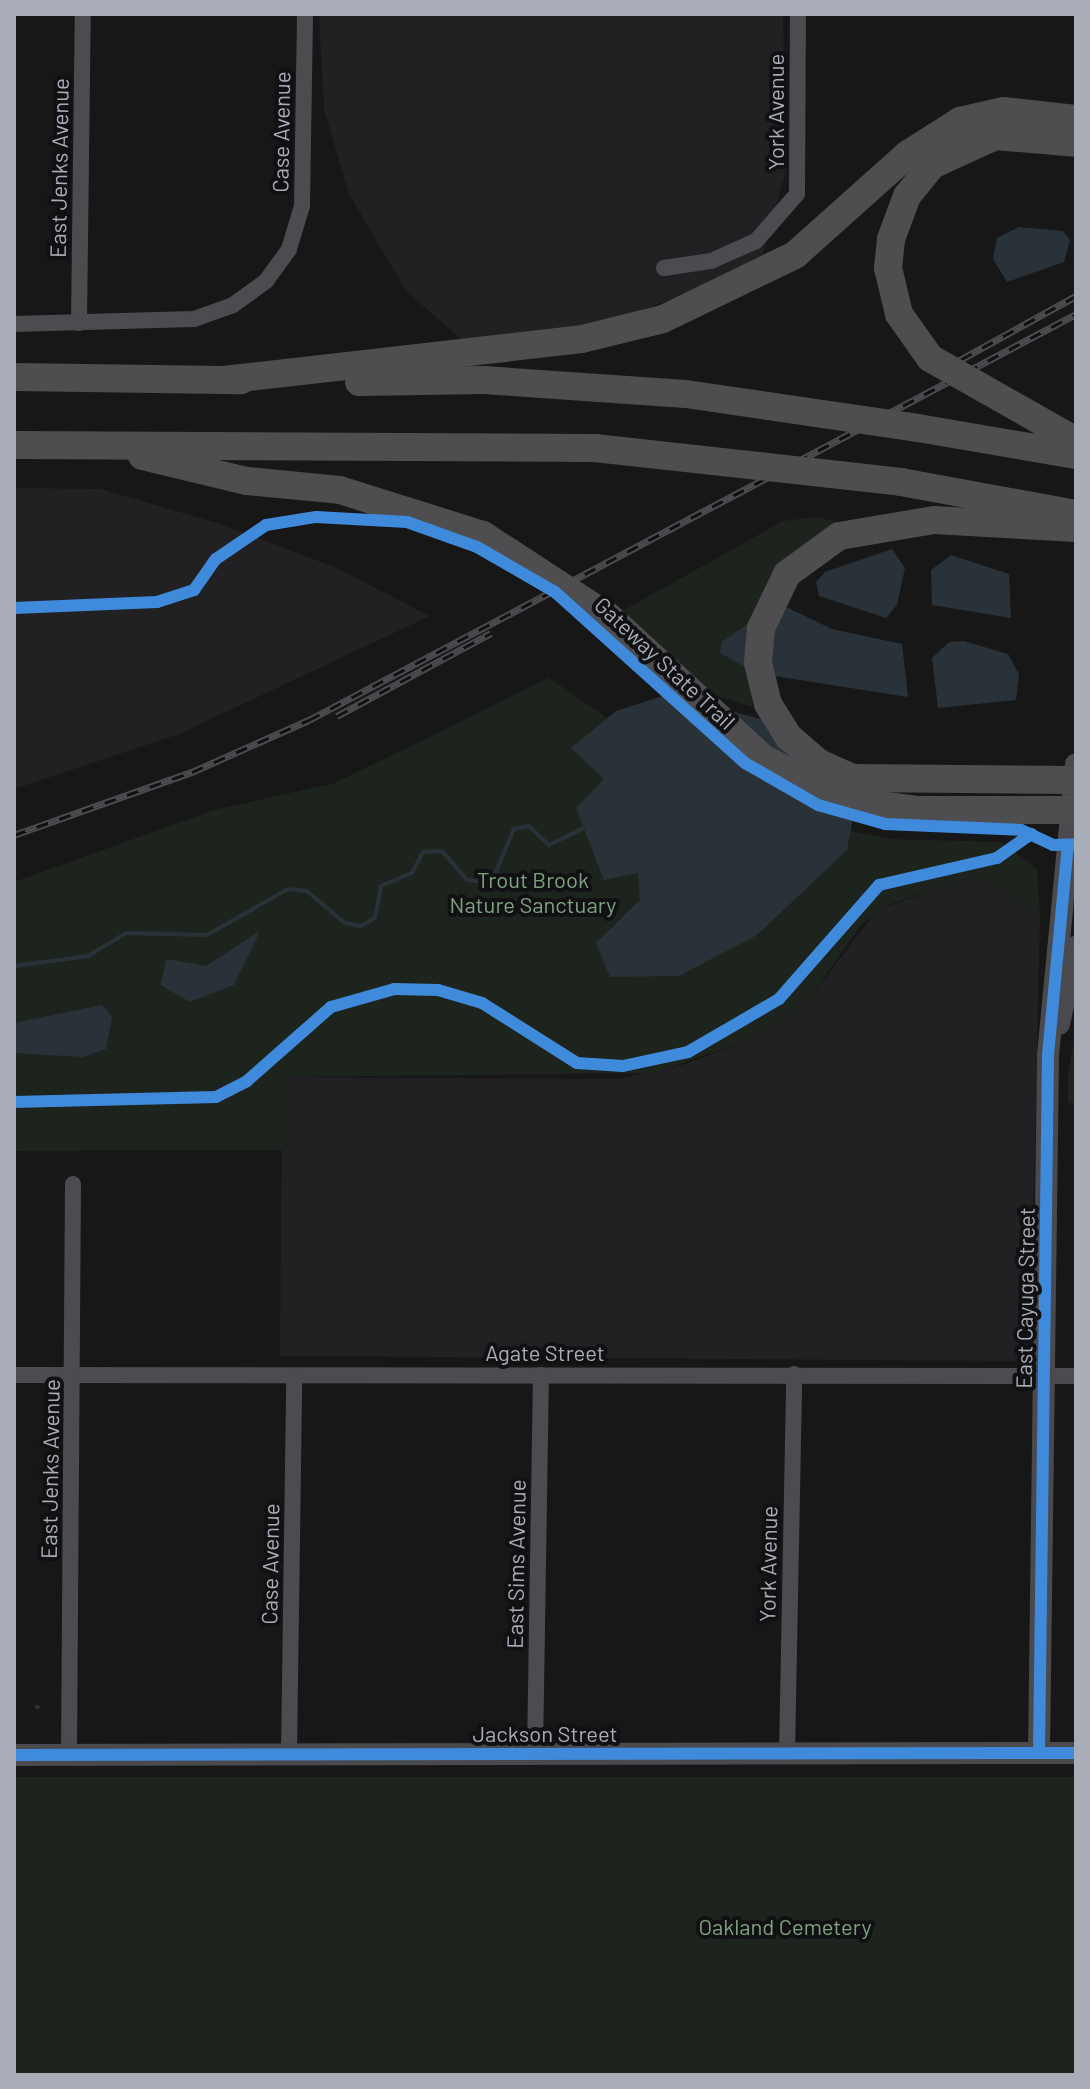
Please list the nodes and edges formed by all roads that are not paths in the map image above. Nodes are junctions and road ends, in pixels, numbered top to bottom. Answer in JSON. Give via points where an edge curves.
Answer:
{"nodes":[{"id":1,"x":83,"y":14,"type":"edge"},
{"id":2,"x":305,"y":14,"type":"edge"},
{"id":3,"x":798,"y":14,"type":"edge"},
{"id":4,"x":1076,"y":119,"type":"edge"},
{"id":5,"x":1076,"y":143,"type":"edge"},
{"id":6,"x":664,"y":268,"type":"dead end"},
{"id":7,"x":79,"y":323,"type":"junction"},
{"id":8,"x":14,"y":324,"type":"edge"},
{"id":9,"x":14,"y":377,"type":"edge"},
{"id":10,"x":223,"y":380,"type":"junction"},
{"id":11,"x":1076,"y":441,"type":"edge"},
{"id":12,"x":14,"y":445,"type":"edge"},
{"id":13,"x":99,"y":445,"type":"junction"},
{"id":14,"x":1076,"y":455,"type":"edge"},
{"id":15,"x":1076,"y":514,"type":"edge"},
{"id":16,"x":1076,"y":528,"type":"edge"},
{"id":17,"x":1075,"y":775,"type":"edge"},
{"id":18,"x":1074,"y":810,"type":"edge"},
{"id":19,"x":1076,"y":947,"type":"edge"},
{"id":20,"x":1048,"y":1055,"type":"junction"},
{"id":21,"x":73,"y":1184,"type":"dead end"},
{"id":22,"x":794,"y":1374,"type":"junction"},
{"id":23,"x":14,"y":1375,"type":"edge"},
{"id":24,"x":72,"y":1375,"type":"junction"},
{"id":25,"x":541,"y":1375,"type":"junction"},
{"id":26,"x":1044,"y":1375,"type":"junction"},
{"id":27,"x":294,"y":1376,"type":"junction"},
{"id":28,"x":1076,"y":1376,"type":"edge"},
{"id":29,"x":1039,"y":1753,"type":"junction"},
{"id":30,"x":1076,"y":1753,"type":"edge"},
{"id":31,"x":289,"y":1754,"type":"junction"},
{"id":32,"x":535,"y":1754,"type":"junction"},
{"id":33,"x":787,"y":1754,"type":"junction"},
{"id":34,"x":14,"y":1755,"type":"edge"},
{"id":35,"x":69,"y":1755,"type":"junction"}],
"edges":[{"from":1,"to":7,"type":"street","name":"East Jenks Avenue"},
{"from":2,"to":7,"type":"street","name":"Case Avenue","via":[[304,189],[289,249],[266,281],[214,314],[176,322]]},
{"from":3,"to":6,"type":"street","name":"York Avenue","via":[[797,194],[756,241],[711,261]]},
{"from":4,"to":10,"type":"highway","via":[[1003,111],[948,127],[795,255],[663,319],[582,339]]},
{"from":5,"to":11,"type":"highway","bridge":true,"via":[[995,136],[932,165],[907,196],[891,239],[888,268],[899,314],[930,358]]},
{"from":7,"to":8,"type":"street"},
{"from":9,"to":10,"type":"highway"},
{"from":10,"to":14,"type":"highway","bridge":true,"via":[[484,380],[686,394]]},
{"from":12,"to":13,"type":"highway"},
{"from":13,"to":15,"type":"highway","bridge":true,"via":[[595,448],[901,482]]},
{"from":13,"to":18,"type":"highway","bridge":true,"via":[[247,481],[382,500],[483,535],[609,617],[764,759],[851,801],[918,810]]},
{"from":16,"to":17,"type":"highway","via":[[934,520],[862,529],[801,558],[773,596],[758,663],[768,704],[789,737],[820,764],[853,778],[917,782]]},
{"from":17,"to":18,"type":"street","name":"East Cayuga Street"},
{"from":18,"to":20,"type":"street","name":"East Cayuga Street"},
{"from":19,"to":20,"type":"street","name":"East Cayuga Street"},
{"from":20,"to":26,"type":"street","name":"East Cayuga Street"},
{"from":21,"to":24,"type":"street","name":"East Jenks Avenue"},
{"from":22,"to":25,"type":"street","name":"Agate Street"},
{"from":22,"to":26,"type":"street","name":"Agate Street"},
{"from":22,"to":33,"type":"street","name":"York Avenue"},
{"from":23,"to":24,"type":"street","name":"Agate Street"},
{"from":24,"to":27,"type":"street","name":"Agate Street"},
{"from":24,"to":35,"type":"street","name":"East Jenks Avenue"},
{"from":25,"to":27,"type":"street","name":"Agate Street"},
{"from":25,"to":32,"type":"street","name":"East Sims Avenue"},
{"from":26,"to":28,"type":"street","name":"Agate Street"},
{"from":26,"to":29,"type":"street","name":"East Cayuga Street"},
{"from":27,"to":31,"type":"street","name":"Case Avenue"},
{"from":29,"to":30,"type":"street","name":"Jackson Street"},
{"from":29,"to":33,"type":"street","name":"Jackson Street"},
{"from":31,"to":32,"type":"street","name":"Jackson Street"},
{"from":31,"to":35,"type":"street","name":"Jackson Street"},
{"from":32,"to":33,"type":"street","name":"Jackson Street"},
{"from":34,"to":35,"type":"street","name":"Jackson Street"}]}
